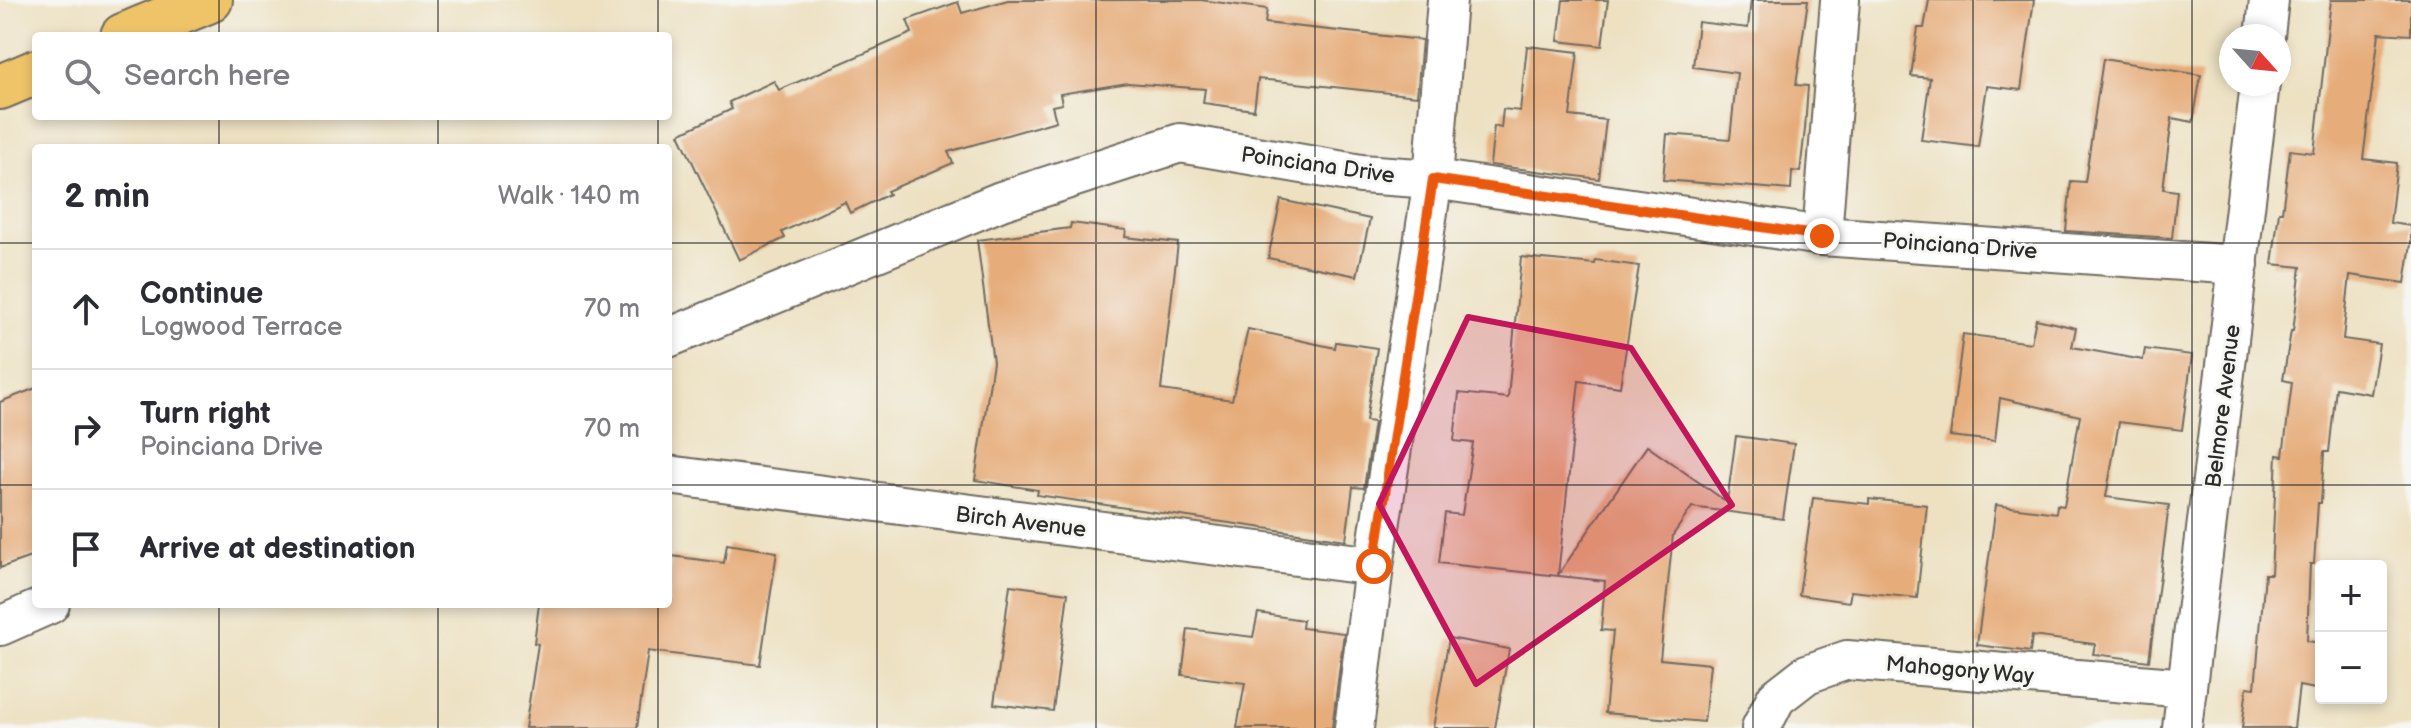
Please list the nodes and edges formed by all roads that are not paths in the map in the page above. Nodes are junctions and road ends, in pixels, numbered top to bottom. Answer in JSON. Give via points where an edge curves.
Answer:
{"nodes":[{"id":1,"x":210,"y":0,"type":"edge"},
{"id":2,"x":1447,"y":0,"type":"edge"},
{"id":3,"x":1840,"y":0,"type":"edge"},
{"id":4,"x":2269,"y":0,"type":"edge"},
{"id":5,"x":2266,"y":24,"type":"edge"},
{"id":6,"x":133,"y":32,"type":"edge"},
{"id":7,"x":32,"y":74,"type":"edge"},
{"id":8,"x":0,"y":87,"type":"edge"},
{"id":9,"x":2259,"y":96,"type":"edge"},
{"id":10,"x":1433,"y":179,"type":"junction"},
{"id":11,"x":1822,"y":236,"type":"junction"},
{"id":12,"x":2239,"y":265,"type":"junction"},
{"id":13,"x":672,"y":336,"type":"edge"},
{"id":14,"x":672,"y":476,"type":"edge"},
{"id":15,"x":1374,"y":566,"type":"junction"},
{"id":16,"x":41,"y":608,"type":"edge"},
{"id":17,"x":0,"y":626,"type":"edge"},
{"id":18,"x":2187,"y":688,"type":"junction"},
{"id":19,"x":1354,"y":728,"type":"edge"},
{"id":20,"x":1761,"y":728,"type":"edge"},
{"id":21,"x":2182,"y":728,"type":"edge"}],
"edges":[{"from":1,"to":6,"type":"main road"},
{"from":2,"to":10,"type":"street"},
{"from":3,"to":11,"type":"street"},
{"from":4,"to":5,"type":"street"},
{"from":7,"to":8,"type":"main road"},
{"from":9,"to":12,"type":"street","name":"Belmore Avenue"},
{"from":10,"to":11,"type":"street","name":"Poinciana Drive"},
{"from":10,"to":13,"type":"street","name":"Poinciana Drive","via":[[1361,174],[1180,143],[1001,201]]},
{"from":10,"to":15,"type":"street"},
{"from":11,"to":12,"type":"street","name":"Poinciana Drive"},
{"from":12,"to":18,"type":"street","name":"Belmore Avenue"},
{"from":14,"to":15,"type":"street","name":"Birch Avenue"},
{"from":15,"to":19,"type":"street"},
{"from":16,"to":17,"type":"street"},
{"from":18,"to":20,"type":"street","name":"Mahogony Way","via":[[1847,660],[1807,674],[1776,698]]},
{"from":18,"to":21,"type":"street","name":"Belmore Avenue"}]}
